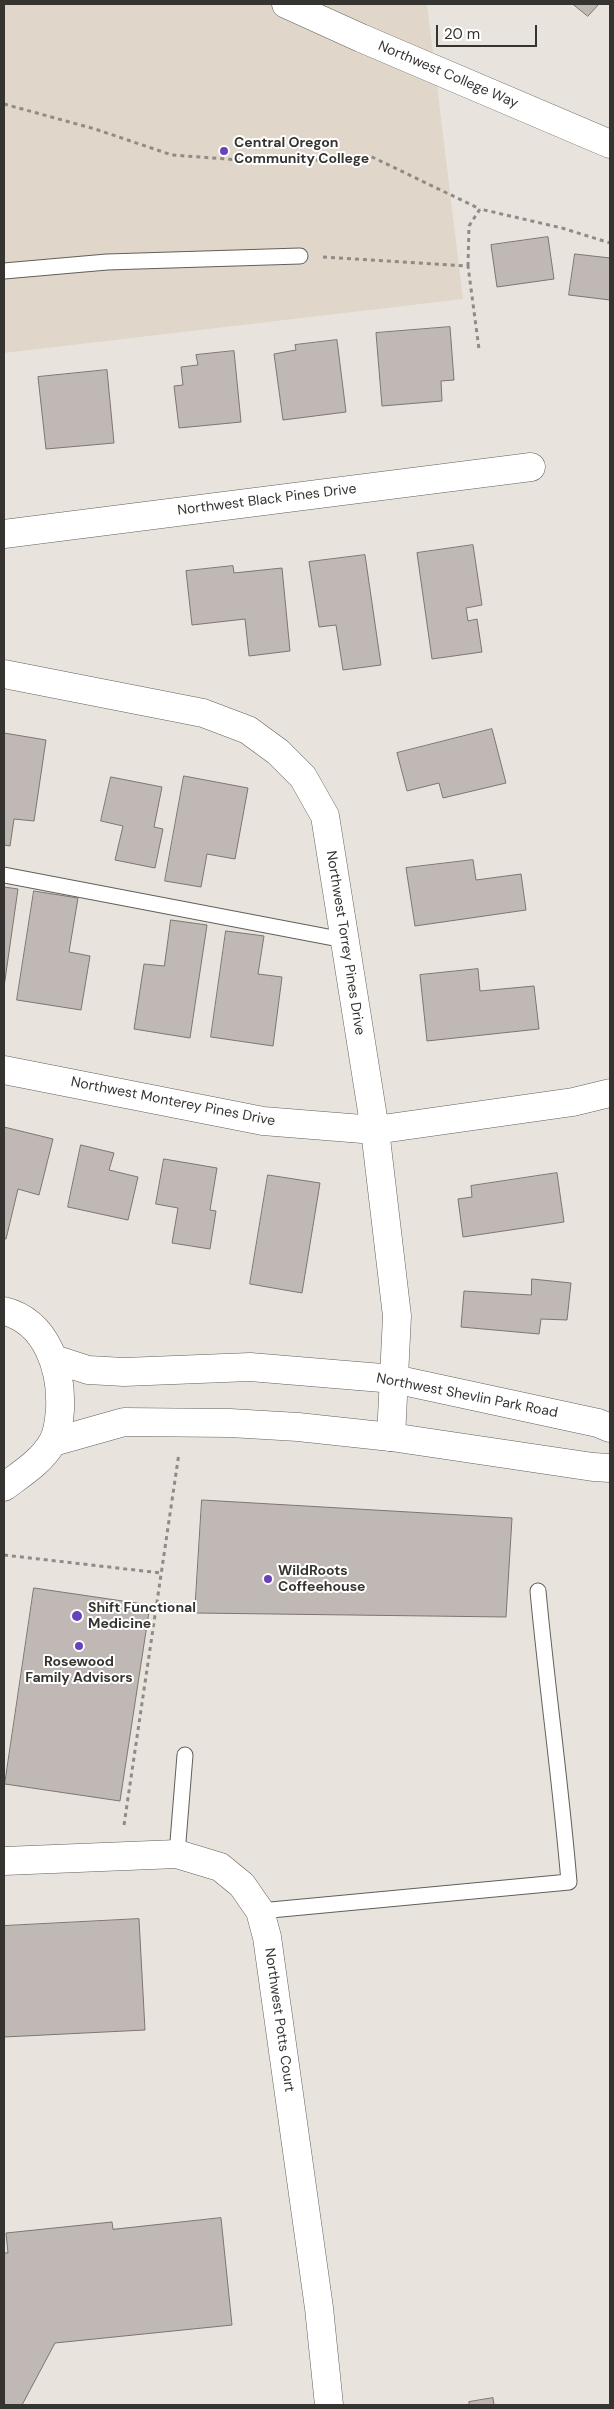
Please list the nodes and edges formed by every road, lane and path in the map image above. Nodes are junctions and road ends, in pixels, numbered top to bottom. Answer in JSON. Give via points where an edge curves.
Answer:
{"nodes":[{"id":1,"x":286,"y":4,"type":"edge"},
{"id":2,"x":4,"y":104,"type":"edge"},
{"id":3,"x":610,"y":144,"type":"edge"},
{"id":4,"x":480,"y":209,"type":"junction"},
{"id":5,"x":610,"y":243,"type":"edge"},
{"id":6,"x":300,"y":256,"type":"joint"},
{"id":7,"x":468,"y":266,"type":"junction"},
{"id":8,"x":4,"y":271,"type":"edge"},
{"id":9,"x":479,"y":349,"type":"dead end"},
{"id":10,"x":531,"y":467,"type":"dead end"},
{"id":11,"x":4,"y":534,"type":"edge"},
{"id":12,"x":4,"y":674,"type":"edge"},
{"id":13,"x":4,"y":875,"type":"edge"},
{"id":14,"x":344,"y":940,"type":"junction"},
{"id":15,"x":4,"y":1070,"type":"edge"},
{"id":16,"x":610,"y":1094,"type":"edge"},
{"id":17,"x":375,"y":1130,"type":"junction"},
{"id":18,"x":4,"y":1311,"type":"edge"},
{"id":19,"x":54,"y":1359,"type":"junction"},
{"id":20,"x":394,"y":1379,"type":"junction"},
{"id":21,"x":610,"y":1428,"type":"edge"},
{"id":22,"x":391,"y":1437,"type":"junction"},
{"id":23,"x":53,"y":1442,"type":"junction"},
{"id":24,"x":179,"y":1452,"type":"dead end"},
{"id":25,"x":610,"y":1468,"type":"edge"},
{"id":26,"x":4,"y":1487,"type":"edge"},
{"id":27,"x":4,"y":1555,"type":"edge"},
{"id":28,"x":161,"y":1573,"type":"junction"},
{"id":29,"x":538,"y":1591,"type":"dead end"},
{"id":30,"x":184,"y":1755,"type":"dead end"},
{"id":31,"x":178,"y":1854,"type":"junction"},
{"id":32,"x":120,"y":1856,"type":"junction"},
{"id":33,"x":4,"y":1861,"type":"edge"},
{"id":34,"x":260,"y":1911,"type":"junction"},
{"id":35,"x":329,"y":2405,"type":"edge"}],
"edges":[{"from":1,"to":3,"type":"street","name":"Northwest College Way"},
{"from":2,"to":4,"type":"path","via":[[95,129],[172,155],[281,163],[370,156]]},
{"from":4,"to":5,"type":"path"},
{"from":4,"to":7,"type":"path","via":[[469,226]]},
{"from":6,"to":7,"type":"path"},
{"from":6,"to":8,"type":"lane","via":[[107,262]]},
{"from":7,"to":9,"type":"path"},
{"from":10,"to":11,"type":"street","name":"Northwest Black Pines Drive"},
{"from":12,"to":14,"type":"street","name":"Northwest Torrey Pines Drive","via":[[203,713],[248,730],[278,752],[304,777],[325,816]]},
{"from":13,"to":14,"type":"lane"},
{"from":14,"to":17,"type":"street","name":"Northwest Torrey Pines Drive"},
{"from":15,"to":17,"type":"street","name":"Northwest Monterey Pines Drive","via":[[263,1121]]},
{"from":16,"to":17,"type":"street","name":"Northwest Monterey Pines Drive"},
{"from":17,"to":20,"type":"street","name":"Northwest Torrey Pines Drive","via":[[398,1316]]},
{"from":18,"to":19,"type":"street","via":[[32,1326]]},
{"from":19,"to":20,"type":"street","name":"Northwest Shevlin Park Road","via":[[88,1370],[115,1372],[250,1367]]},
{"from":19,"to":23,"type":"street","via":[[59,1380],[60,1421]]},
{"from":20,"to":21,"type":"street","name":"Northwest Shevlin Park Road"},
{"from":20,"to":22,"type":"street","name":"Northwest Torrey Pines Drive"},
{"from":22,"to":23,"type":"street","via":[[240,1424],[124,1422]]},
{"from":22,"to":25,"type":"street"},
{"from":23,"to":26,"type":"street","via":[[26,1471]]},
{"from":24,"to":28,"type":"path"},
{"from":27,"to":28,"type":"path"},
{"from":28,"to":32,"type":"path"},
{"from":29,"to":34,"type":"lane","via":[[569,1882]]},
{"from":30,"to":31,"type":"lane"},
{"from":31,"to":32,"type":"street","name":"Northwest Potts Court"},
{"from":31,"to":34,"type":"street","name":"Northwest Potts Court","via":[[220,1868],[242,1885]]},
{"from":32,"to":33,"type":"street","name":"Northwest Potts Court"},
{"from":34,"to":35,"type":"street","name":"Northwest Potts Court","via":[[267,1937]]}]}
